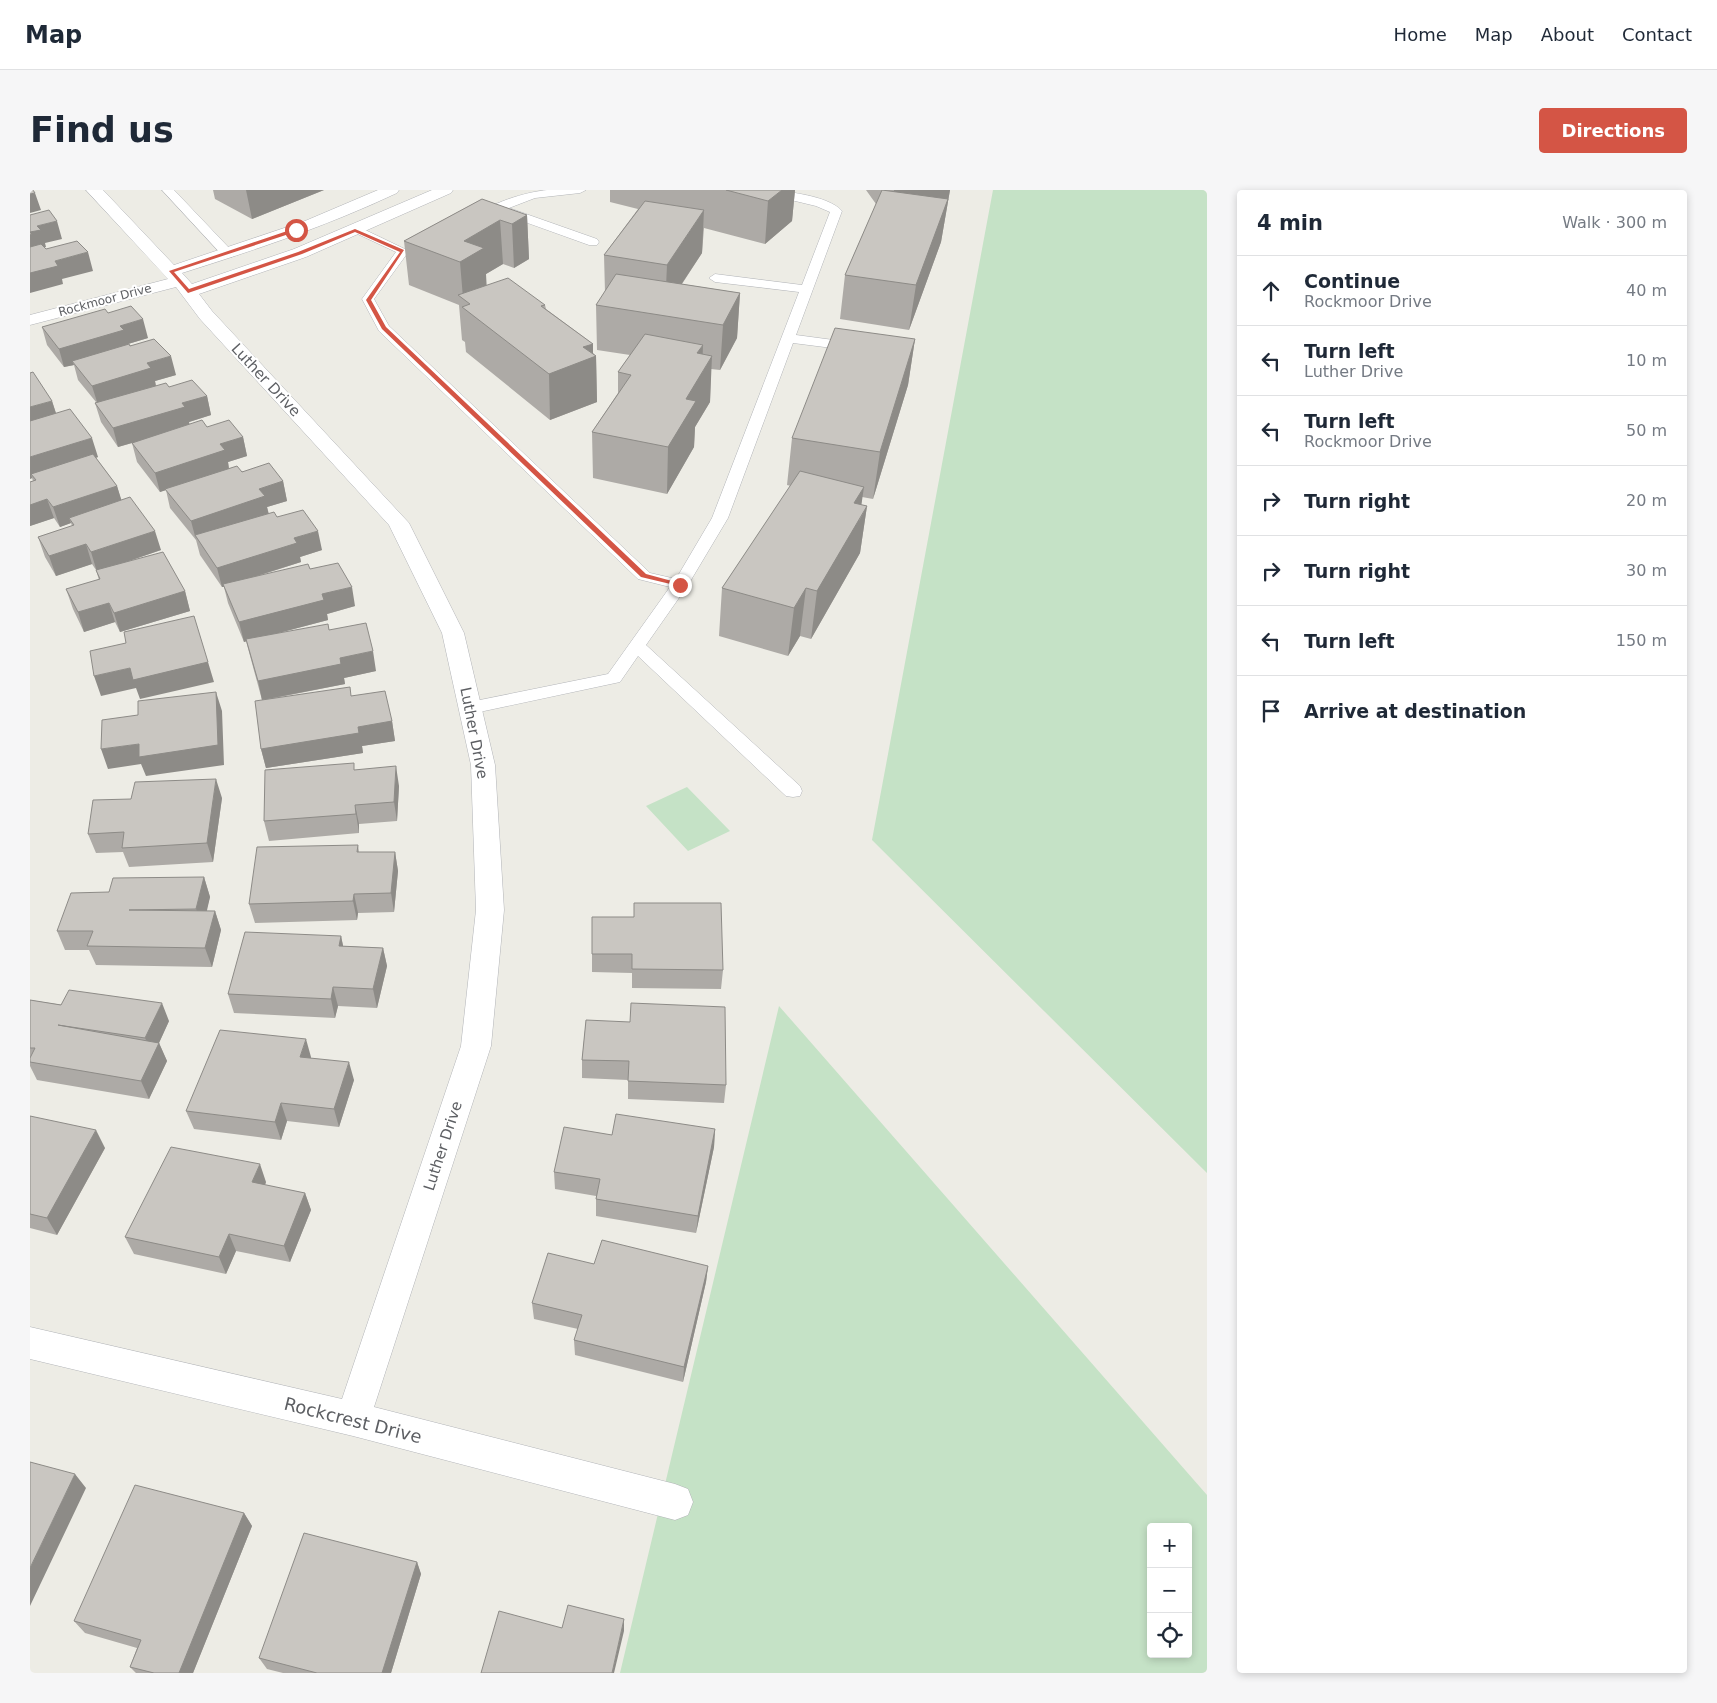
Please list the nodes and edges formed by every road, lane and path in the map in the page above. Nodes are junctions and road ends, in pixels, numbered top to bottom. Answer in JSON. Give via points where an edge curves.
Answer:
{"nodes":[{"id":1,"x":94,"y":190,"type":"edge"},
{"id":2,"x":168,"y":190,"type":"edge"},
{"id":3,"x":391,"y":190,"type":"edge"},
{"id":4,"x":444,"y":190,"type":"edge"},
{"id":5,"x":580,"y":190,"type":"edge"},
{"id":6,"x":762,"y":190,"type":"edge"},
{"id":7,"x":811,"y":195,"type":"edge"},
{"id":8,"x":500,"y":209,"type":"junction"},
{"id":9,"x":467,"y":226,"type":"edge"},
{"id":10,"x":355,"y":230,"type":"junction"},
{"id":11,"x":593,"y":242,"type":"dead end"},
{"id":12,"x":419,"y":246,"type":"edge"},
{"id":13,"x":403,"y":251,"type":"junction"},
{"id":14,"x":228,"y":254,"type":"junction"},
{"id":15,"x":714,"y":278,"type":"dead end"},
{"id":16,"x":180,"y":281,"type":"junction"},
{"id":17,"x":807,"y":289,"type":"junction"},
{"id":18,"x":30,"y":320,"type":"edge"},
{"id":19,"x":788,"y":338,"type":"junction"},
{"id":20,"x":872,"y":349,"type":"edge"},
{"id":21,"x":680,"y":585,"type":"junction"},
{"id":22,"x":637,"y":646,"type":"junction"},
{"id":23,"x":470,"y":708,"type":"junction"},
{"id":24,"x":793,"y":791,"type":"dead end"},
{"id":25,"x":30,"y":1343,"type":"edge"},
{"id":26,"x":353,"y":1419,"type":"junction"},
{"id":27,"x":675,"y":1502,"type":"dead end"}],
"edges":[{"from":1,"to":16,"type":"street","name":"Luther Drive"},
{"from":2,"to":14,"type":"lane"},
{"from":3,"to":14,"type":"street","name":"Rockmoor Drive","via":[[353,209]]},
{"from":4,"to":10,"type":"street","name":"Rockmoor Drive"},
{"from":5,"to":8,"type":"lane","via":[[533,195]]},
{"from":6,"to":7,"type":"lane"},
{"from":7,"to":17,"type":"lane","via":[[836,211]]},
{"from":8,"to":9,"type":"lane"},
{"from":8,"to":11,"type":"lane"},
{"from":10,"to":13,"type":"lane"},
{"from":10,"to":16,"type":"street","name":"Rockmoor Drive","via":[[300,253]]},
{"from":12,"to":13,"type":"lane"},
{"from":13,"to":21,"type":"lane","via":[[368,300],[384,328],[644,576]]},
{"from":14,"to":16,"type":"street","name":"Rockmoor Drive"},
{"from":15,"to":17,"type":"lane"},
{"from":16,"to":18,"type":"street","name":"Rockmoor Drive"},
{"from":16,"to":23,"type":"street","name":"Luther Drive","via":[[206,315],[398,523],[453,633]]},
{"from":17,"to":19,"type":"lane"},
{"from":19,"to":20,"type":"lane"},
{"from":19,"to":21,"type":"lane","via":[[720,518]]},
{"from":21,"to":22,"type":"lane"},
{"from":22,"to":23,"type":"lane","via":[[614,678]]},
{"from":22,"to":24,"type":"lane"},
{"from":23,"to":26,"type":"street","name":"Luther Drive","via":[[483,765],[490,910],[476,1046]]},
{"from":25,"to":26,"type":"street","name":"Rockcrest Drive"},
{"from":26,"to":27,"type":"street","name":"Rockcrest Drive"}]}
